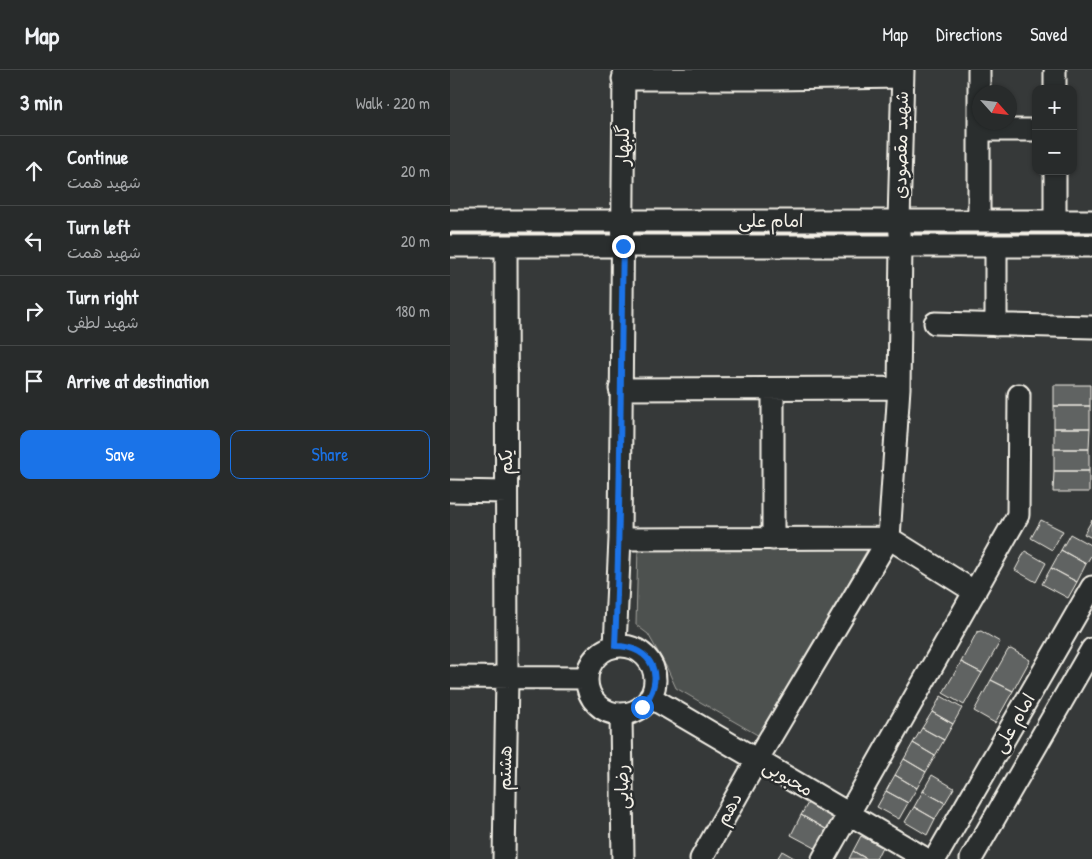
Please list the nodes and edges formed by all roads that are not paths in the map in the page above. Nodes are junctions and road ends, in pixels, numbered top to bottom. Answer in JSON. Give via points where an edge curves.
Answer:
{"nodes":[{"id":1,"x":979,"y":70,"type":"edge"},
{"id":2,"x":1055,"y":71,"type":"edge"},
{"id":3,"x":902,"y":73,"type":"edge"},
{"id":4,"x":623,"y":74,"type":"edge"},
{"id":5,"x":776,"y":74,"type":"edge"},
{"id":6,"x":979,"y":85,"type":"edge"},
{"id":7,"x":1055,"y":85,"type":"edge"},
{"id":8,"x":979,"y":130,"type":"edge"},
{"id":9,"x":1017,"y":130,"type":"edge"},
{"id":10,"x":1032,"y":130,"type":"edge"},
{"id":11,"x":1055,"y":175,"type":"edge"},
{"id":12,"x":450,"y":220,"type":"edge"},
{"id":13,"x":623,"y":221,"type":"junction"},
{"id":14,"x":899,"y":221,"type":"junction"},
{"id":15,"x":979,"y":221,"type":"junction"},
{"id":16,"x":1055,"y":221,"type":"junction"},
{"id":17,"x":1092,"y":221,"type":"edge"},
{"id":18,"x":450,"y":246,"type":"edge"},
{"id":19,"x":506,"y":246,"type":"junction"},
{"id":20,"x":623,"y":246,"type":"junction"},
{"id":21,"x":901,"y":246,"type":"junction"},
{"id":22,"x":996,"y":246,"type":"junction"},
{"id":23,"x":1092,"y":246,"type":"edge"},
{"id":24,"x":936,"y":323,"type":"dead end"},
{"id":25,"x":996,"y":325,"type":"junction"},
{"id":26,"x":1092,"y":327,"type":"edge"},
{"id":27,"x":898,"y":388,"type":"junction"},
{"id":28,"x":620,"y":389,"type":"junction"},
{"id":29,"x":774,"y":389,"type":"junction"},
{"id":30,"x":1018,"y":395,"type":"dead end"},
{"id":31,"x":450,"y":491,"type":"edge"},
{"id":32,"x":506,"y":492,"type":"junction"},
{"id":33,"x":889,"y":538,"type":"junction"},
{"id":34,"x":620,"y":539,"type":"junction"},
{"id":35,"x":773,"y":539,"type":"junction"},
{"id":36,"x":1092,"y":587,"type":"edge"},
{"id":37,"x":975,"y":592,"type":"junction"},
{"id":38,"x":615,"y":646,"type":"junction"},
{"id":39,"x":1092,"y":649,"type":"edge"},
{"id":40,"x":450,"y":677,"type":"edge"},
{"id":41,"x":506,"y":678,"type":"junction"},
{"id":42,"x":586,"y":678,"type":"junction"},
{"id":43,"x":650,"y":697,"type":"junction"},
{"id":44,"x":621,"y":714,"type":"junction"},
{"id":45,"x":757,"y":760,"type":"junction"},
{"id":46,"x":848,"y":813,"type":"junction"},
{"id":47,"x":504,"y":859,"type":"edge"},
{"id":48,"x":623,"y":859,"type":"edge"},
{"id":49,"x":702,"y":859,"type":"edge"},
{"id":50,"x":823,"y":859,"type":"edge"},
{"id":51,"x":926,"y":859,"type":"edge"},
{"id":52,"x":935,"y":859,"type":"edge"},
{"id":53,"x":971,"y":859,"type":"edge"}],
"edges":[{"from":1,"to":6,"type":"street"},
{"from":2,"to":7,"type":"street"},
{"from":3,"to":5,"type":"street"},
{"from":3,"to":14,"type":"street","name":"شهید مقصودی"},
{"from":4,"to":5,"type":"street"},
{"from":4,"to":13,"type":"street","name":"گلبهار"},
{"from":8,"to":15,"type":"street"},
{"from":9,"to":10,"type":"street"},
{"from":11,"to":16,"type":"street"},
{"from":12,"to":13,"type":"street","name":"امام علی"},
{"from":13,"to":14,"type":"street","name":"امام علی"},
{"from":13,"to":20,"type":"street","name":"گلبهار"},
{"from":14,"to":15,"type":"street","name":"امام علی"},
{"from":14,"to":21,"type":"street","name":"شهید مقصودی"},
{"from":15,"to":16,"type":"street","name":"امام علی"},
{"from":16,"to":17,"type":"street","name":"امام علی"},
{"from":18,"to":19,"type":"street","name":"امام علی"},
{"from":19,"to":20,"type":"street","name":"امام علی"},
{"from":19,"to":32,"type":"street","name":"یکم"},
{"from":20,"to":21,"type":"street","name":"امام علی"},
{"from":20,"to":28,"type":"street","name":"گلبهار"},
{"from":21,"to":22,"type":"street","name":"امام علی"},
{"from":21,"to":27,"type":"street","name":"شهید مقصودی"},
{"from":22,"to":23,"type":"street","name":"امام علی"},
{"from":22,"to":25,"type":"street"},
{"from":24,"to":25,"type":"street"},
{"from":25,"to":26,"type":"street"},
{"from":27,"to":29,"type":"street"},
{"from":27,"to":33,"type":"street","name":"شهید مقصودی"},
{"from":28,"to":29,"type":"street"},
{"from":28,"to":34,"type":"street","name":"گلبهار"},
{"from":29,"to":35,"type":"street"},
{"from":30,"to":37,"type":"street","via":[[1018,515]]},
{"from":31,"to":32,"type":"street"},
{"from":32,"to":41,"type":"street","name":"یکم"},
{"from":33,"to":35,"type":"street"},
{"from":33,"to":37,"type":"street"},
{"from":33,"to":45,"type":"street","name":"دهم"},
{"from":34,"to":35,"type":"street"},
{"from":34,"to":38,"type":"street","name":"گلبهار"},
{"from":36,"to":52,"type":"street","name":"امام علی"},
{"from":37,"to":46,"type":"street"},
{"from":38,"to":42,"type":"street","via":[[595,657]]},
{"from":38,"to":43,"type":"street","via":[[632,648],[647,657],[655,678]]},
{"from":39,"to":53,"type":"street","name":"امام علی"},
{"from":40,"to":41,"type":"street"},
{"from":41,"to":42,"type":"street"},
{"from":41,"to":47,"type":"street","name":"هشتم"},
{"from":42,"to":44,"type":"street","via":[[592,699],[600,708]]},
{"from":43,"to":44,"type":"street","via":[[632,713]]},
{"from":43,"to":45,"type":"street","name":"محبوبی"},
{"from":44,"to":48,"type":"street","name":"رضایی"},
{"from":45,"to":46,"type":"street","name":"محبوبی"},
{"from":45,"to":49,"type":"street","name":"دهم"},
{"from":46,"to":50,"type":"street"},
{"from":46,"to":51,"type":"street","name":"محبوبی"}]}
